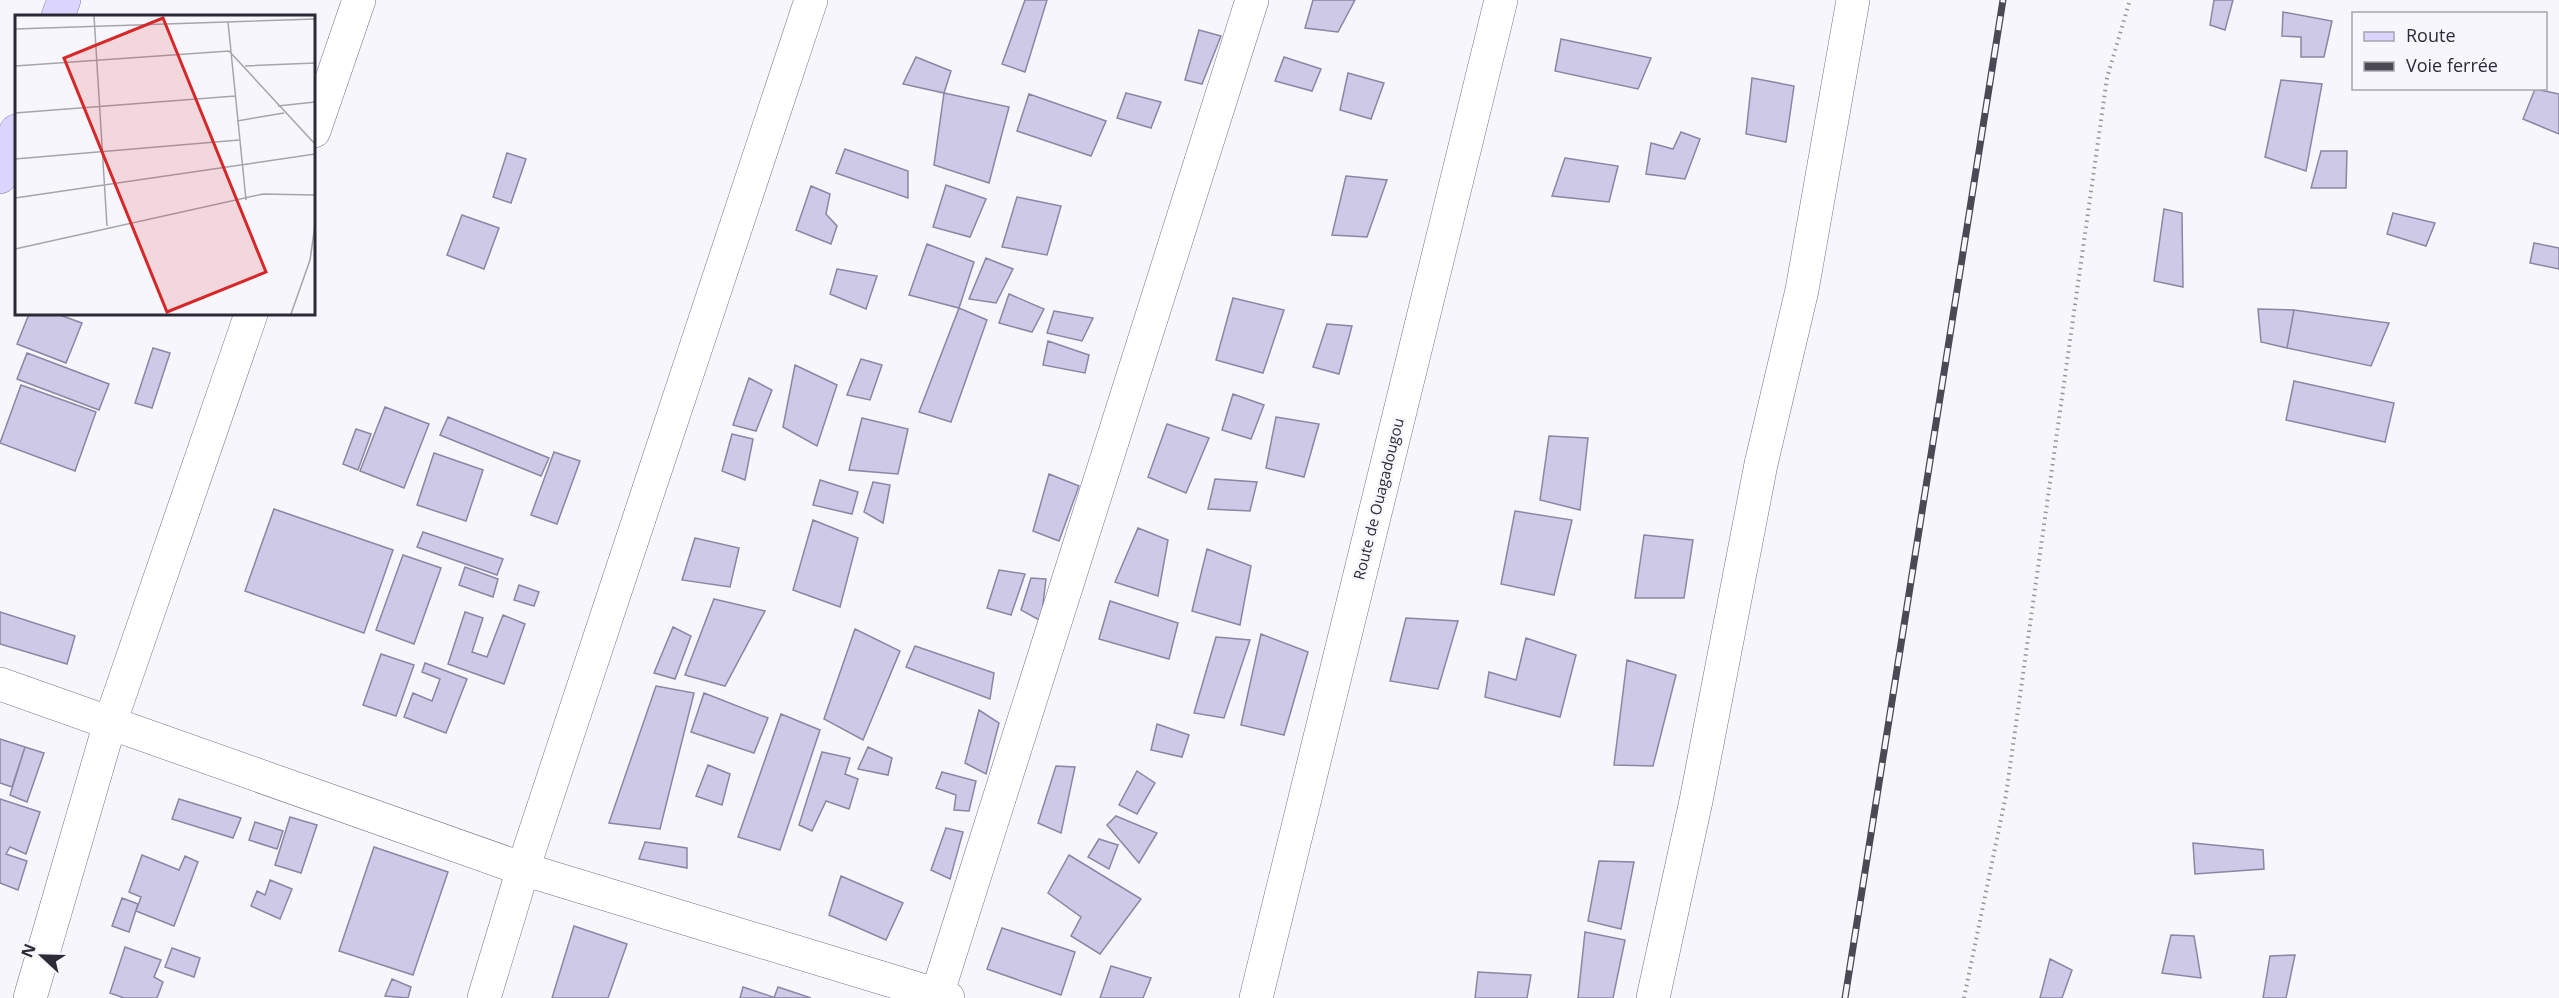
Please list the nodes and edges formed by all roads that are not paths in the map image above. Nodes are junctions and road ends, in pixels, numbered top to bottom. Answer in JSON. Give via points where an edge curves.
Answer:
{"nodes":[{"id":1,"x":64,"y":0,"type":"edge"},
{"id":2,"x":359,"y":0,"type":"edge"},
{"id":3,"x":811,"y":0,"type":"edge"},
{"id":4,"x":1252,"y":0,"type":"edge"},
{"id":5,"x":1501,"y":0,"type":"edge"},
{"id":6,"x":1853,"y":0,"type":"edge"},
{"id":7,"x":58,"y":15,"type":"edge"},
{"id":8,"x":315,"y":128,"type":"edge"},
{"id":9,"x":15,"y":134,"type":"edge"},
{"id":10,"x":0,"y":177,"type":"edge"},
{"id":11,"x":251,"y":315,"type":"edge"},
{"id":12,"x":0,"y":684,"type":"edge"},
{"id":13,"x":110,"y":723,"type":"junction"},
{"id":14,"x":523,"y":869,"type":"junction"},
{"id":15,"x":940,"y":997,"type":"edge"},
{"id":16,"x":30,"y":998,"type":"edge"},
{"id":17,"x":484,"y":998,"type":"edge"},
{"id":18,"x":1256,"y":998,"type":"edge"},
{"id":19,"x":1653,"y":998,"type":"edge"}],
"edges":[{"from":1,"to":7,"type":"main road"},
{"from":2,"to":8,"type":"street"},
{"from":3,"to":14,"type":"street"},
{"from":4,"to":15,"type":"street"},
{"from":5,"to":18,"type":"street","name":"Route de Ouagadougou"},
{"from":6,"to":19,"type":"street","via":[[1802,290],[1761,464],[1696,801]]},
{"from":9,"to":10,"type":"main road"},
{"from":11,"to":13,"type":"street"},
{"from":12,"to":13,"type":"street"},
{"from":13,"to":14,"type":"street"},
{"from":13,"to":16,"type":"street"},
{"from":14,"to":15,"type":"street"},
{"from":14,"to":17,"type":"street"}]}
